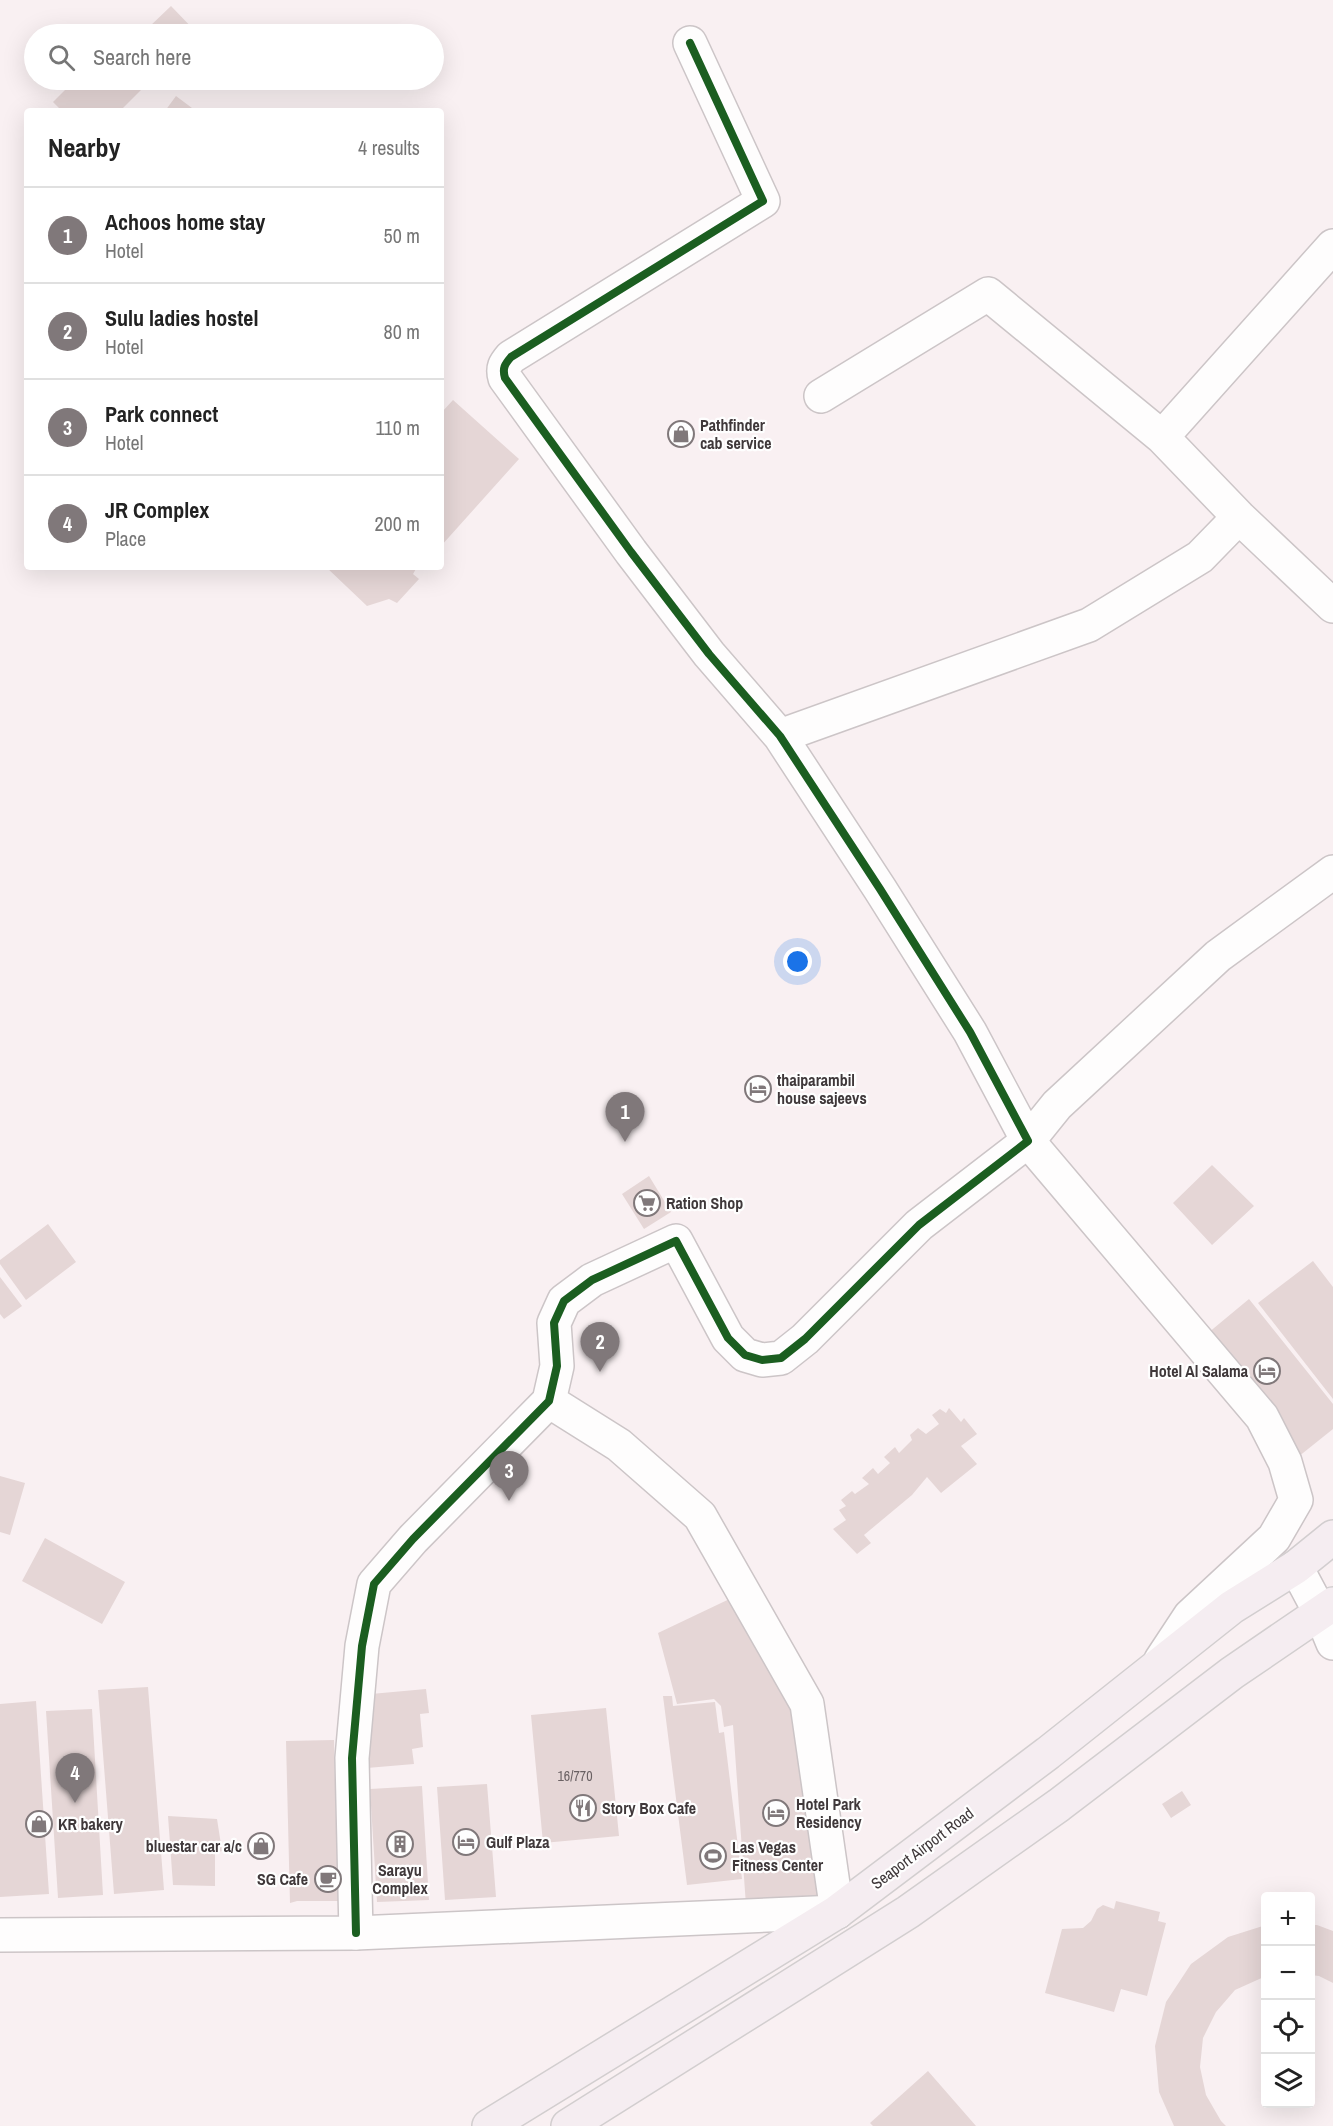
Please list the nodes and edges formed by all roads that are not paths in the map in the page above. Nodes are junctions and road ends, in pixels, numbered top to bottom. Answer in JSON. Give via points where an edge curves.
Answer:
{"nodes":[{"id":1,"x":690,"y":43,"type":"dead end"},
{"id":2,"x":1333,"y":246,"type":"edge"},
{"id":3,"x":821,"y":396,"type":"dead end"},
{"id":4,"x":1162,"y":437,"type":"junction"},
{"id":5,"x":1239,"y":517,"type":"junction"},
{"id":6,"x":1333,"y":606,"type":"edge"},
{"id":7,"x":780,"y":736,"type":"junction"},
{"id":8,"x":1333,"y":872,"type":"edge"},
{"id":9,"x":1028,"y":1141,"type":"junction"},
{"id":10,"x":549,"y":1401,"type":"junction"},
{"id":11,"x":1333,"y":1537,"type":"edge"},
{"id":12,"x":1296,"y":1567,"type":"junction"},
{"id":13,"x":1327,"y":1609,"type":"edge"},
{"id":14,"x":1333,"y":1643,"type":"edge"},
{"id":15,"x":1156,"y":1667,"type":"junction"},
{"id":16,"x":837,"y":1912,"type":"junction"},
{"id":17,"x":356,"y":1933,"type":"junction"},
{"id":18,"x":0,"y":1935,"type":"edge"},
{"id":19,"x":489,"y":2126,"type":"edge"},
{"id":20,"x":568,"y":2126,"type":"edge"}],
"edges":[{"from":1,"to":7,"type":"street","via":[[764,201],[511,357],[503,371],[508,384],[631,552],[709,654]]},
{"from":2,"to":4,"type":"street"},
{"from":3,"to":4,"type":"street","via":[[988,294]]},
{"from":4,"to":5,"type":"street"},
{"from":5,"to":6,"type":"street"},
{"from":5,"to":7,"type":"street","via":[[1200,556],[1089,625]]},
{"from":7,"to":9,"type":"street","via":[[970,1032]]},
{"from":8,"to":9,"type":"street","via":[[1218,956],[1057,1105]]},
{"from":9,"to":10,"type":"street","via":[[919,1225],[805,1340],[781,1358],[762,1360],[745,1355],[728,1338],[676,1241],[592,1280],[564,1301],[554,1323],[557,1366]]},
{"from":9,"to":15,"type":"street","via":[[1262,1418],[1285,1462],[1296,1500],[1274,1538],[1190,1616]]},
{"from":10,"to":16,"type":"street","via":[[619,1445],[700,1516],[807,1704]]},
{"from":10,"to":17,"type":"street","via":[[374,1584],[362,1646],[352,1758]]},
{"from":11,"to":12,"type":"main road","name":"Seaport Airport Road"},
{"from":12,"to":13,"type":"street"},
{"from":12,"to":15,"type":"main road","name":"Seaport Airport Road","via":[[1232,1607]]},
{"from":13,"to":14,"type":"street"},
{"from":13,"to":20,"type":"main road","via":[[1232,1673],[908,1912]]},
{"from":15,"to":16,"type":"main road","name":"Seaport Airport Road"},
{"from":16,"to":17,"type":"street"},
{"from":16,"to":19,"type":"main road","name":"Seaport Airport Road"},
{"from":17,"to":18,"type":"street"}]}
